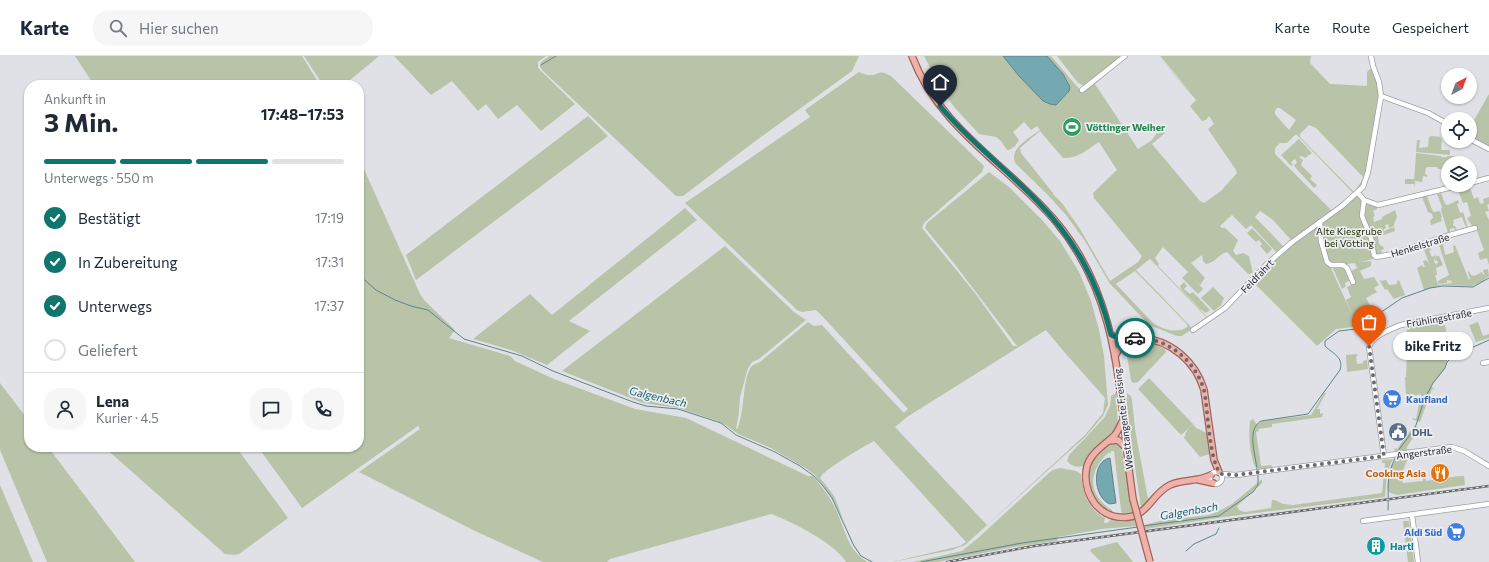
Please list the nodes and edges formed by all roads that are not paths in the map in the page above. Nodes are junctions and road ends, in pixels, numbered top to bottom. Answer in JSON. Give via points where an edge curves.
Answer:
{"nodes":[{"id":1,"x":912,"y":56,"type":"edge"},
{"id":2,"x":1125,"y":56,"type":"edge"},
{"id":3,"x":1371,"y":56,"type":"edge"},
{"id":4,"x":1082,"y":90,"type":"dead end"},
{"id":5,"x":1381,"y":96,"type":"junction"},
{"id":6,"x":1441,"y":120,"type":"edge"},
{"id":7,"x":1477,"y":142,"type":"edge"},
{"id":8,"x":1489,"y":149,"type":"edge"},
{"id":9,"x":1489,"y":178,"type":"edge"},
{"id":10,"x":1477,"y":181,"type":"edge"},
{"id":11,"x":1441,"y":190,"type":"edge"},
{"id":12,"x":1358,"y":193,"type":"junction"},
{"id":13,"x":1364,"y":200,"type":"junction"},
{"id":14,"x":1320,"y":222,"type":"junction"},
{"id":15,"x":1475,"y":228,"type":"dead end"},
{"id":16,"x":1353,"y":282,"type":"dead end"},
{"id":17,"x":1489,"y":308,"type":"edge"},
{"id":18,"x":1193,"y":330,"type":"dead end"},
{"id":19,"x":1111,"y":335,"type":"junction"},
{"id":20,"x":1130,"y":339,"type":"junction"},
{"id":21,"x":1115,"y":356,"type":"junction"},
{"id":22,"x":1489,"y":362,"type":"edge"},
{"id":23,"x":1483,"y":363,"type":"dead end"},
{"id":24,"x":1123,"y":422,"type":"junction"},
{"id":25,"x":1108,"y":441,"type":"junction"},
{"id":26,"x":1126,"y":449,"type":"junction"},
{"id":27,"x":1384,"y":456,"type":"junction"},
{"id":28,"x":1489,"y":466,"type":"edge"},
{"id":29,"x":1216,"y":473,"type":"junction"},
{"id":30,"x":1236,"y":475,"type":"junction"},
{"id":31,"x":1197,"y":480,"type":"junction"},
{"id":32,"x":1222,"y":481,"type":"junction"},
{"id":33,"x":1213,"y":483,"type":"junction"},
{"id":34,"x":1489,"y":504,"type":"edge"},
{"id":35,"x":1412,"y":515,"type":"junction"},
{"id":36,"x":1363,"y":521,"type":"dead end"},
{"id":37,"x":1150,"y":562,"type":"edge"},
{"id":38,"x":1418,"y":562,"type":"edge"}],
"edges":[{"from":1,"to":19,"type":"main road","name":"Westtangente Freising","via":[[926,85],[947,114],[975,144],[1035,199],[1066,235],[1091,275]]},
{"from":2,"to":4,"type":"street"},
{"from":3,"to":5,"type":"street","name":"Feldfahrt"},
{"from":5,"to":6,"type":"street"},
{"from":5,"to":12,"type":"street","name":"Feldfahrt","via":[[1365,183]]},
{"from":7,"to":8,"type":"street"},
{"from":9,"to":10,"type":"street"},
{"from":11,"to":13,"type":"street","via":[[1378,205]]},
{"from":12,"to":13,"type":"street"},
{"from":12,"to":14,"type":"street","name":"Feldfahrt"},
{"from":13,"to":15,"type":"street","name":"Henkelstraße","via":[[1362,216],[1376,257]]},
{"from":14,"to":16,"type":"street","via":[[1321,241],[1327,262],[1347,268]]},
{"from":14,"to":18,"type":"street","name":"Feldfahrt","via":[[1269,262],[1225,308]]},
{"from":17,"to":27,"type":"street","name":"Frühlingstraße","via":[[1401,325],[1371,343],[1370,355]]},
{"from":19,"to":20,"type":"main road"},
{"from":19,"to":21,"type":"main road","name":"Westtangente Freising"},
{"from":20,"to":21,"type":"main road","via":[[1121,345]]},
{"from":20,"to":29,"type":"main road","via":[[1148,339],[1162,343],[1192,366],[1204,390]]},
{"from":21,"to":24,"type":"main road","name":"Westtangente Freising"},
{"from":22,"to":23,"type":"street"},
{"from":24,"to":25,"type":"main road"},
{"from":24,"to":26,"type":"main road","name":"Westtangente Freising"},
{"from":25,"to":26,"type":"main road","via":[[1118,440]]},
{"from":25,"to":31,"type":"main road","via":[[1092,457],[1086,479],[1093,500],[1106,514],[1120,518],[1133,516],[1144,510],[1167,487]]},
{"from":26,"to":37,"type":"main road","name":"Westtangente Freising","bridge":true,"via":[[1133,498]]},
{"from":27,"to":28,"type":"street","name":"Angerstraße","via":[[1454,447]]},
{"from":27,"to":30,"type":"street","name":"Angerstraße"},
{"from":29,"to":30,"type":"street","name":"Angerstraße"},
{"from":29,"to":31,"type":"main road"},
{"from":29,"to":32,"type":"street","via":[[1222,477]]},
{"from":29,"to":33,"type":"street","via":[[1211,480]]},
{"from":30,"to":32,"type":"street","name":"Angerstraße"},
{"from":31,"to":33,"type":"main road"},
{"from":32,"to":33,"type":"street","via":[[1218,484]]},
{"from":34,"to":35,"type":"street"},
{"from":35,"to":36,"type":"street"},
{"from":35,"to":38,"type":"street"}]}
